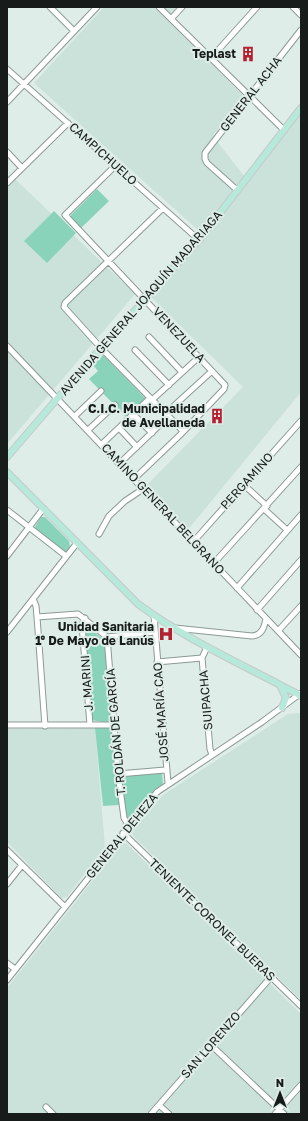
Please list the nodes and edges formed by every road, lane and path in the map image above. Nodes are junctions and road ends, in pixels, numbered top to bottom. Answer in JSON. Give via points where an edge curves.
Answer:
{"nodes":[{"id":1,"x":50,"y":7,"type":"edge"},
{"id":2,"x":97,"y":7,"type":"edge"},
{"id":3,"x":159,"y":7,"type":"edge"},
{"id":4,"x":182,"y":7,"type":"edge"},
{"id":5,"x":257,"y":7,"type":"edge"},
{"id":6,"x":293,"y":7,"type":"edge"},
{"id":7,"x":301,"y":15,"type":"edge"},
{"id":8,"x":171,"y":19,"type":"junction"},
{"id":9,"x":301,"y":30,"type":"edge"},
{"id":10,"x":74,"y":31,"type":"junction"},
{"id":11,"x":211,"y":58,"type":"junction"},
{"id":12,"x":7,"y":69,"type":"edge"},
{"id":13,"x":25,"y":84,"type":"junction"},
{"id":14,"x":250,"y":96,"type":"junction"},
{"id":15,"x":7,"y":102,"type":"edge"},
{"id":16,"x":301,"y":108,"type":"edge"},
{"id":17,"x":68,"y":122,"type":"junction"},
{"id":18,"x":284,"y":130,"type":"junction"},
{"id":19,"x":7,"y":152,"type":"edge"},
{"id":20,"x":115,"y":166,"type":"junction"},
{"id":21,"x":22,"y":168,"type":"junction"},
{"id":22,"x":7,"y":183,"type":"edge"},
{"id":23,"x":237,"y":190,"type":"junction"},
{"id":24,"x":163,"y":208,"type":"junction"},
{"id":25,"x":199,"y":240,"type":"junction"},
{"id":26,"x":108,"y":261,"type":"junction"},
{"id":27,"x":145,"y":300,"type":"junction"},
{"id":28,"x":149,"y":337,"type":"dead end"},
{"id":29,"x":7,"y":346,"type":"edge"},
{"id":30,"x":101,"y":348,"type":"junction"},
{"id":31,"x":135,"y":350,"type":"dead end"},
{"id":32,"x":199,"y":357,"type":"junction"},
{"id":33,"x":212,"y":371,"type":"junction"},
{"id":34,"x":182,"y":372,"type":"junction"},
{"id":35,"x":169,"y":385,"type":"junction"},
{"id":36,"x":101,"y":391,"type":"dead end"},
{"id":37,"x":58,"y":398,"type":"junction"},
{"id":38,"x":151,"y":399,"type":"junction"},
{"id":39,"x":115,"y":405,"type":"dead end"},
{"id":40,"x":133,"y":414,"type":"junction"},
{"id":41,"x":167,"y":415,"type":"junction"},
{"id":42,"x":75,"y":416,"type":"junction"},
{"id":43,"x":301,"y":421,"type":"edge"},
{"id":44,"x":119,"y":428,"type":"junction"},
{"id":45,"x":88,"y":430,"type":"junction"},
{"id":46,"x":183,"y":431,"type":"junction"},
{"id":47,"x":152,"y":433,"type":"junction"},
{"id":48,"x":102,"y":444,"type":"junction"},
{"id":49,"x":137,"y":447,"type":"junction"},
{"id":50,"x":7,"y":458,"type":"edge"},
{"id":51,"x":120,"y":463,"type":"junction"},
{"id":52,"x":301,"y":467,"type":"edge"},
{"id":53,"x":7,"y":472,"type":"edge"},
{"id":54,"x":134,"y":479,"type":"junction"},
{"id":55,"x":244,"y":485,"type":"junction"},
{"id":56,"x":143,"y":489,"type":"junction"},
{"id":57,"x":266,"y":507,"type":"junction"},
{"id":58,"x":43,"y":509,"type":"junction"},
{"id":59,"x":7,"y":510,"type":"edge"},
{"id":60,"x":301,"y":515,"type":"edge"},
{"id":61,"x":30,"y":528,"type":"junction"},
{"id":62,"x":288,"y":530,"type":"junction"},
{"id":63,"x":98,"y":534,"type":"dead end"},
{"id":64,"x":194,"y":541,"type":"junction"},
{"id":65,"x":77,"y":543,"type":"junction"},
{"id":66,"x":7,"y":556,"type":"edge"},
{"id":67,"x":66,"y":556,"type":"junction"},
{"id":68,"x":301,"y":560,"type":"edge"},
{"id":69,"x":214,"y":563,"type":"junction"},
{"id":70,"x":237,"y":588,"type":"junction"},
{"id":71,"x":33,"y":599,"type":"junction"},
{"id":72,"x":301,"y":606,"type":"edge"},
{"id":73,"x":257,"y":610,"type":"junction"},
{"id":74,"x":154,"y":616,"type":"junction"},
{"id":75,"x":37,"y":617,"type":"junction"},
{"id":76,"x":85,"y":618,"type":"junction"},
{"id":77,"x":266,"y":619,"type":"junction"},
{"id":78,"x":174,"y":628,"type":"junction"},
{"id":79,"x":278,"y":631,"type":"junction"},
{"id":80,"x":7,"y":632,"type":"edge"},
{"id":81,"x":154,"y":632,"type":"junction"},
{"id":82,"x":107,"y":637,"type":"junction"},
{"id":83,"x":207,"y":647,"type":"junction"},
{"id":84,"x":301,"y":655,"type":"edge"},
{"id":85,"x":202,"y":658,"type":"junction"},
{"id":86,"x":157,"y":662,"type":"junction"},
{"id":87,"x":280,"y":685,"type":"junction"},
{"id":88,"x":300,"y":695,"type":"edge"},
{"id":89,"x":282,"y":708,"type":"junction"},
{"id":90,"x":7,"y":725,"type":"edge"},
{"id":91,"x":90,"y":725,"type":"junction"},
{"id":92,"x":116,"y":725,"type":"junction"},
{"id":93,"x":44,"y":726,"type":"junction"},
{"id":94,"x":212,"y":755,"type":"junction"},
{"id":95,"x":165,"y":770,"type":"junction"},
{"id":96,"x":118,"y":774,"type":"junction"},
{"id":97,"x":168,"y":783,"type":"junction"},
{"id":98,"x":129,"y":826,"type":"junction"},
{"id":99,"x":124,"y":833,"type":"junction"},
{"id":100,"x":7,"y":850,"type":"edge"},
{"id":101,"x":22,"y":865,"type":"junction"},
{"id":102,"x":7,"y":884,"type":"edge"},
{"id":103,"x":65,"y":907,"type":"junction"},
{"id":104,"x":7,"y":963,"type":"edge"},
{"id":105,"x":15,"y":969,"type":"junction"},
{"id":106,"x":271,"y":977,"type":"junction"},
{"id":107,"x":7,"y":980,"type":"edge"},
{"id":108,"x":301,"y":1006,"type":"edge"},
{"id":109,"x":211,"y":1045,"type":"junction"},
{"id":110,"x":301,"y":1085,"type":"edge"},
{"id":111,"x":159,"y":1105,"type":"junction"},
{"id":112,"x":46,"y":1107,"type":"dead end"},
{"id":113,"x":279,"y":1109,"type":"junction"},
{"id":114,"x":53,"y":1114,"type":"edge"},
{"id":115,"x":151,"y":1114,"type":"edge"},
{"id":116,"x":169,"y":1114,"type":"edge"},
{"id":117,"x":275,"y":1114,"type":"edge"},
{"id":118,"x":284,"y":1114,"type":"edge"}],
"edges":[{"from":1,"to":10,"type":"street"},
{"from":2,"to":10,"type":"street"},
{"from":3,"to":8,"type":"street"},
{"from":4,"to":8,"type":"street"},
{"from":5,"to":11,"type":"street"},
{"from":6,"to":7,"type":"street"},
{"from":8,"to":11,"type":"street"},
{"from":9,"to":14,"type":"street","name":"GENERAL ACHA"},
{"from":10,"to":13,"type":"street"},
{"from":11,"to":14,"type":"street"},
{"from":12,"to":13,"type":"street","name":"CAMPICHUELO"},
{"from":13,"to":15,"type":"street"},
{"from":13,"to":17,"type":"street","name":"CAMPICHUELO"},
{"from":14,"to":18,"type":"street"},
{"from":14,"to":23,"type":"street","name":"GENERAL ACHA","via":[[205,153],[205,159]]},
{"from":16,"to":18,"type":"main road","name":"AVENIDA GENERAL JOAQUÍN MADARIAGA"},
{"from":17,"to":20,"type":"street","name":"CAMPICHUELO"},
{"from":17,"to":21,"type":"street"},
{"from":18,"to":23,"type":"main road","name":"AVENIDA GENERAL JOAQUÍN MADARIAGA"},
{"from":19,"to":21,"type":"street"},
{"from":20,"to":24,"type":"street","name":"CAMPICHUELO"},
{"from":20,"to":26,"type":"street","name":"VENEZUELA","via":[[65,215]]},
{"from":21,"to":22,"type":"street"},
{"from":23,"to":25,"type":"main road","name":"AVENIDA GENERAL JOAQUÍN MADARIAGA"},
{"from":24,"to":25,"type":"street","name":"CAMPICHUELO"},
{"from":24,"to":26,"type":"street"},
{"from":25,"to":27,"type":"main road","name":"AVENIDA GENERAL JOAQUÍN MADARIAGA"},
{"from":26,"to":27,"type":"street","name":"VENEZUELA"},
{"from":26,"to":30,"type":"street","via":[[64,305]]},
{"from":27,"to":30,"type":"main road","name":"AVENIDA GENERAL JOAQUÍN MADARIAGA"},
{"from":27,"to":32,"type":"street","name":"VENEZUELA"},
{"from":28,"to":34,"type":"street"},
{"from":29,"to":37,"type":"street","name":"CAMINO GENERAL BELGRANO"},
{"from":30,"to":37,"type":"main road","name":"AVENIDA GENERAL JOAQUÍN MADARIAGA"},
{"from":30,"to":38,"type":"street"},
{"from":31,"to":35,"type":"street"},
{"from":32,"to":33,"type":"street","name":"VENEZUELA"},
{"from":32,"to":34,"type":"street"},
{"from":33,"to":41,"type":"street"},
{"from":33,"to":46,"type":"street","name":"VENEZUELA","via":[[225,387]]},
{"from":34,"to":35,"type":"street"},
{"from":35,"to":38,"type":"street"},
{"from":36,"to":42,"type":"street"},
{"from":37,"to":42,"type":"street","name":"CAMINO GENERAL BELGRANO"},
{"from":37,"to":50,"type":"main road","name":"AVENIDA GENERAL JOAQUÍN MADARIAGA"},
{"from":38,"to":40,"type":"street"},
{"from":38,"to":41,"type":"street"},
{"from":39,"to":45,"type":"street"},
{"from":40,"to":44,"type":"street"},
{"from":40,"to":47,"type":"street"},
{"from":41,"to":46,"type":"street"},
{"from":41,"to":47,"type":"street"},
{"from":42,"to":45,"type":"street","name":"CAMINO GENERAL BELGRANO"},
{"from":43,"to":55,"type":"street","name":"PERGAMINO"},
{"from":44,"to":48,"type":"street"},
{"from":44,"to":49,"type":"street"},
{"from":45,"to":48,"type":"street","name":"CAMINO GENERAL BELGRANO"},
{"from":46,"to":54,"type":"street"},
{"from":47,"to":49,"type":"street"},
{"from":48,"to":51,"type":"street","name":"CAMINO GENERAL BELGRANO"},
{"from":49,"to":51,"type":"street"},
{"from":51,"to":54,"type":"street","name":"CAMINO GENERAL BELGRANO"},
{"from":52,"to":57,"type":"street"},
{"from":53,"to":58,"type":"main road"},
{"from":54,"to":56,"type":"street","name":"CAMINO GENERAL BELGRANO"},
{"from":55,"to":57,"type":"street"},
{"from":55,"to":64,"type":"street","name":"PERGAMINO"},
{"from":56,"to":63,"type":"street","via":[[109,516]]},
{"from":56,"to":64,"type":"street","name":"CAMINO GENERAL BELGRANO"},
{"from":57,"to":62,"type":"street"},
{"from":57,"to":69,"type":"street"},
{"from":58,"to":61,"type":"street"},
{"from":58,"to":65,"type":"main road"},
{"from":59,"to":61,"type":"street"},
{"from":60,"to":62,"type":"street"},
{"from":61,"to":66,"type":"street"},
{"from":61,"to":67,"type":"street"},
{"from":62,"to":70,"type":"street"},
{"from":64,"to":69,"type":"street","name":"CAMINO GENERAL BELGRANO"},
{"from":65,"to":67,"type":"street"},
{"from":65,"to":74,"type":"main road","via":[[130,598]]},
{"from":67,"to":71,"type":"street"},
{"from":68,"to":73,"type":"street"},
{"from":69,"to":70,"type":"street","name":"CAMINO GENERAL BELGRANO"},
{"from":70,"to":73,"type":"street","name":"CAMINO GENERAL BELGRANO"},
{"from":71,"to":75,"type":"street"},
{"from":71,"to":80,"type":"street"},
{"from":72,"to":79,"type":"street"},
{"from":73,"to":77,"type":"street","name":"CAMINO GENERAL BELGRANO"},
{"from":74,"to":78,"type":"main road"},
{"from":74,"to":81,"type":"street","name":"JOSÉ MARÍA CAO"},
{"from":75,"to":76,"type":"street","via":[[75,614]]},
{"from":75,"to":93,"type":"street"},
{"from":76,"to":82,"type":"street"},
{"from":76,"to":91,"type":"street","name":"J. MARINI","via":[[82,625]]},
{"from":77,"to":78,"type":"street","via":[[261,632],[252,636]]},
{"from":77,"to":79,"type":"street","name":"CAMINO GENERAL BELGRANO"},
{"from":78,"to":83,"type":"main road"},
{"from":79,"to":84,"type":"street","name":"CAMINO GENERAL BELGRANO"},
{"from":81,"to":82,"type":"street"},
{"from":81,"to":86,"type":"street","name":"JOSÉ MARÍA CAO"},
{"from":82,"to":92,"type":"street","name":"T. ROLDÁN DE GARCÍA"},
{"from":83,"to":85,"type":"street","name":"SUIPACHA"},
{"from":83,"to":87,"type":"main road"},
{"from":85,"to":86,"type":"street"},
{"from":85,"to":94,"type":"street","name":"SUIPACHA"},
{"from":86,"to":95,"type":"street","name":"JOSÉ MARÍA CAO"},
{"from":87,"to":88,"type":"main road"},
{"from":87,"to":89,"type":"main road","via":[[285,691],[286,698]]},
{"from":88,"to":89,"type":"street","name":"GENERAL DEHEZA"},
{"from":89,"to":94,"type":"street","name":"GENERAL DEHEZA"},
{"from":90,"to":93,"type":"street"},
{"from":91,"to":92,"type":"street"},
{"from":91,"to":93,"type":"street"},
{"from":92,"to":96,"type":"street","name":"T. ROLDÁN DE GARCÍA"},
{"from":94,"to":97,"type":"street","name":"GENERAL DEHEZA"},
{"from":95,"to":96,"type":"street"},
{"from":95,"to":97,"type":"street","name":"JOSÉ MARÍA CAO"},
{"from":96,"to":98,"type":"street","name":"T. ROLDÁN DE GARCÍA","via":[[124,818]]},
{"from":97,"to":98,"type":"street","name":"GENERAL DEHEZA","via":[[156,792]]},
{"from":98,"to":99,"type":"street","name":"GENERAL DEHEZA"},
{"from":99,"to":103,"type":"street","name":"GENERAL DEHEZA"},
{"from":99,"to":106,"type":"street","name":"TENIENTE CORONEL BUERAS"},
{"from":100,"to":101,"type":"street"},
{"from":101,"to":102,"type":"street"},
{"from":101,"to":103,"type":"street"},
{"from":103,"to":105,"type":"street","name":"GENERAL DEHEZA"},
{"from":104,"to":105,"type":"street"},
{"from":105,"to":107,"type":"street","name":"GENERAL DEHEZA"},
{"from":106,"to":108,"type":"street","name":"TENIENTE CORONEL BUERAS"},
{"from":106,"to":109,"type":"street","name":"SAN LORENZO"},
{"from":109,"to":111,"type":"street","name":"SAN LORENZO"},
{"from":109,"to":113,"type":"street"},
{"from":110,"to":113,"type":"street"},
{"from":111,"to":115,"type":"street","name":"SAN LORENZO"},
{"from":111,"to":116,"type":"street"},
{"from":112,"to":114,"type":"street"},
{"from":113,"to":117,"type":"street"},
{"from":113,"to":118,"type":"street"}]}
